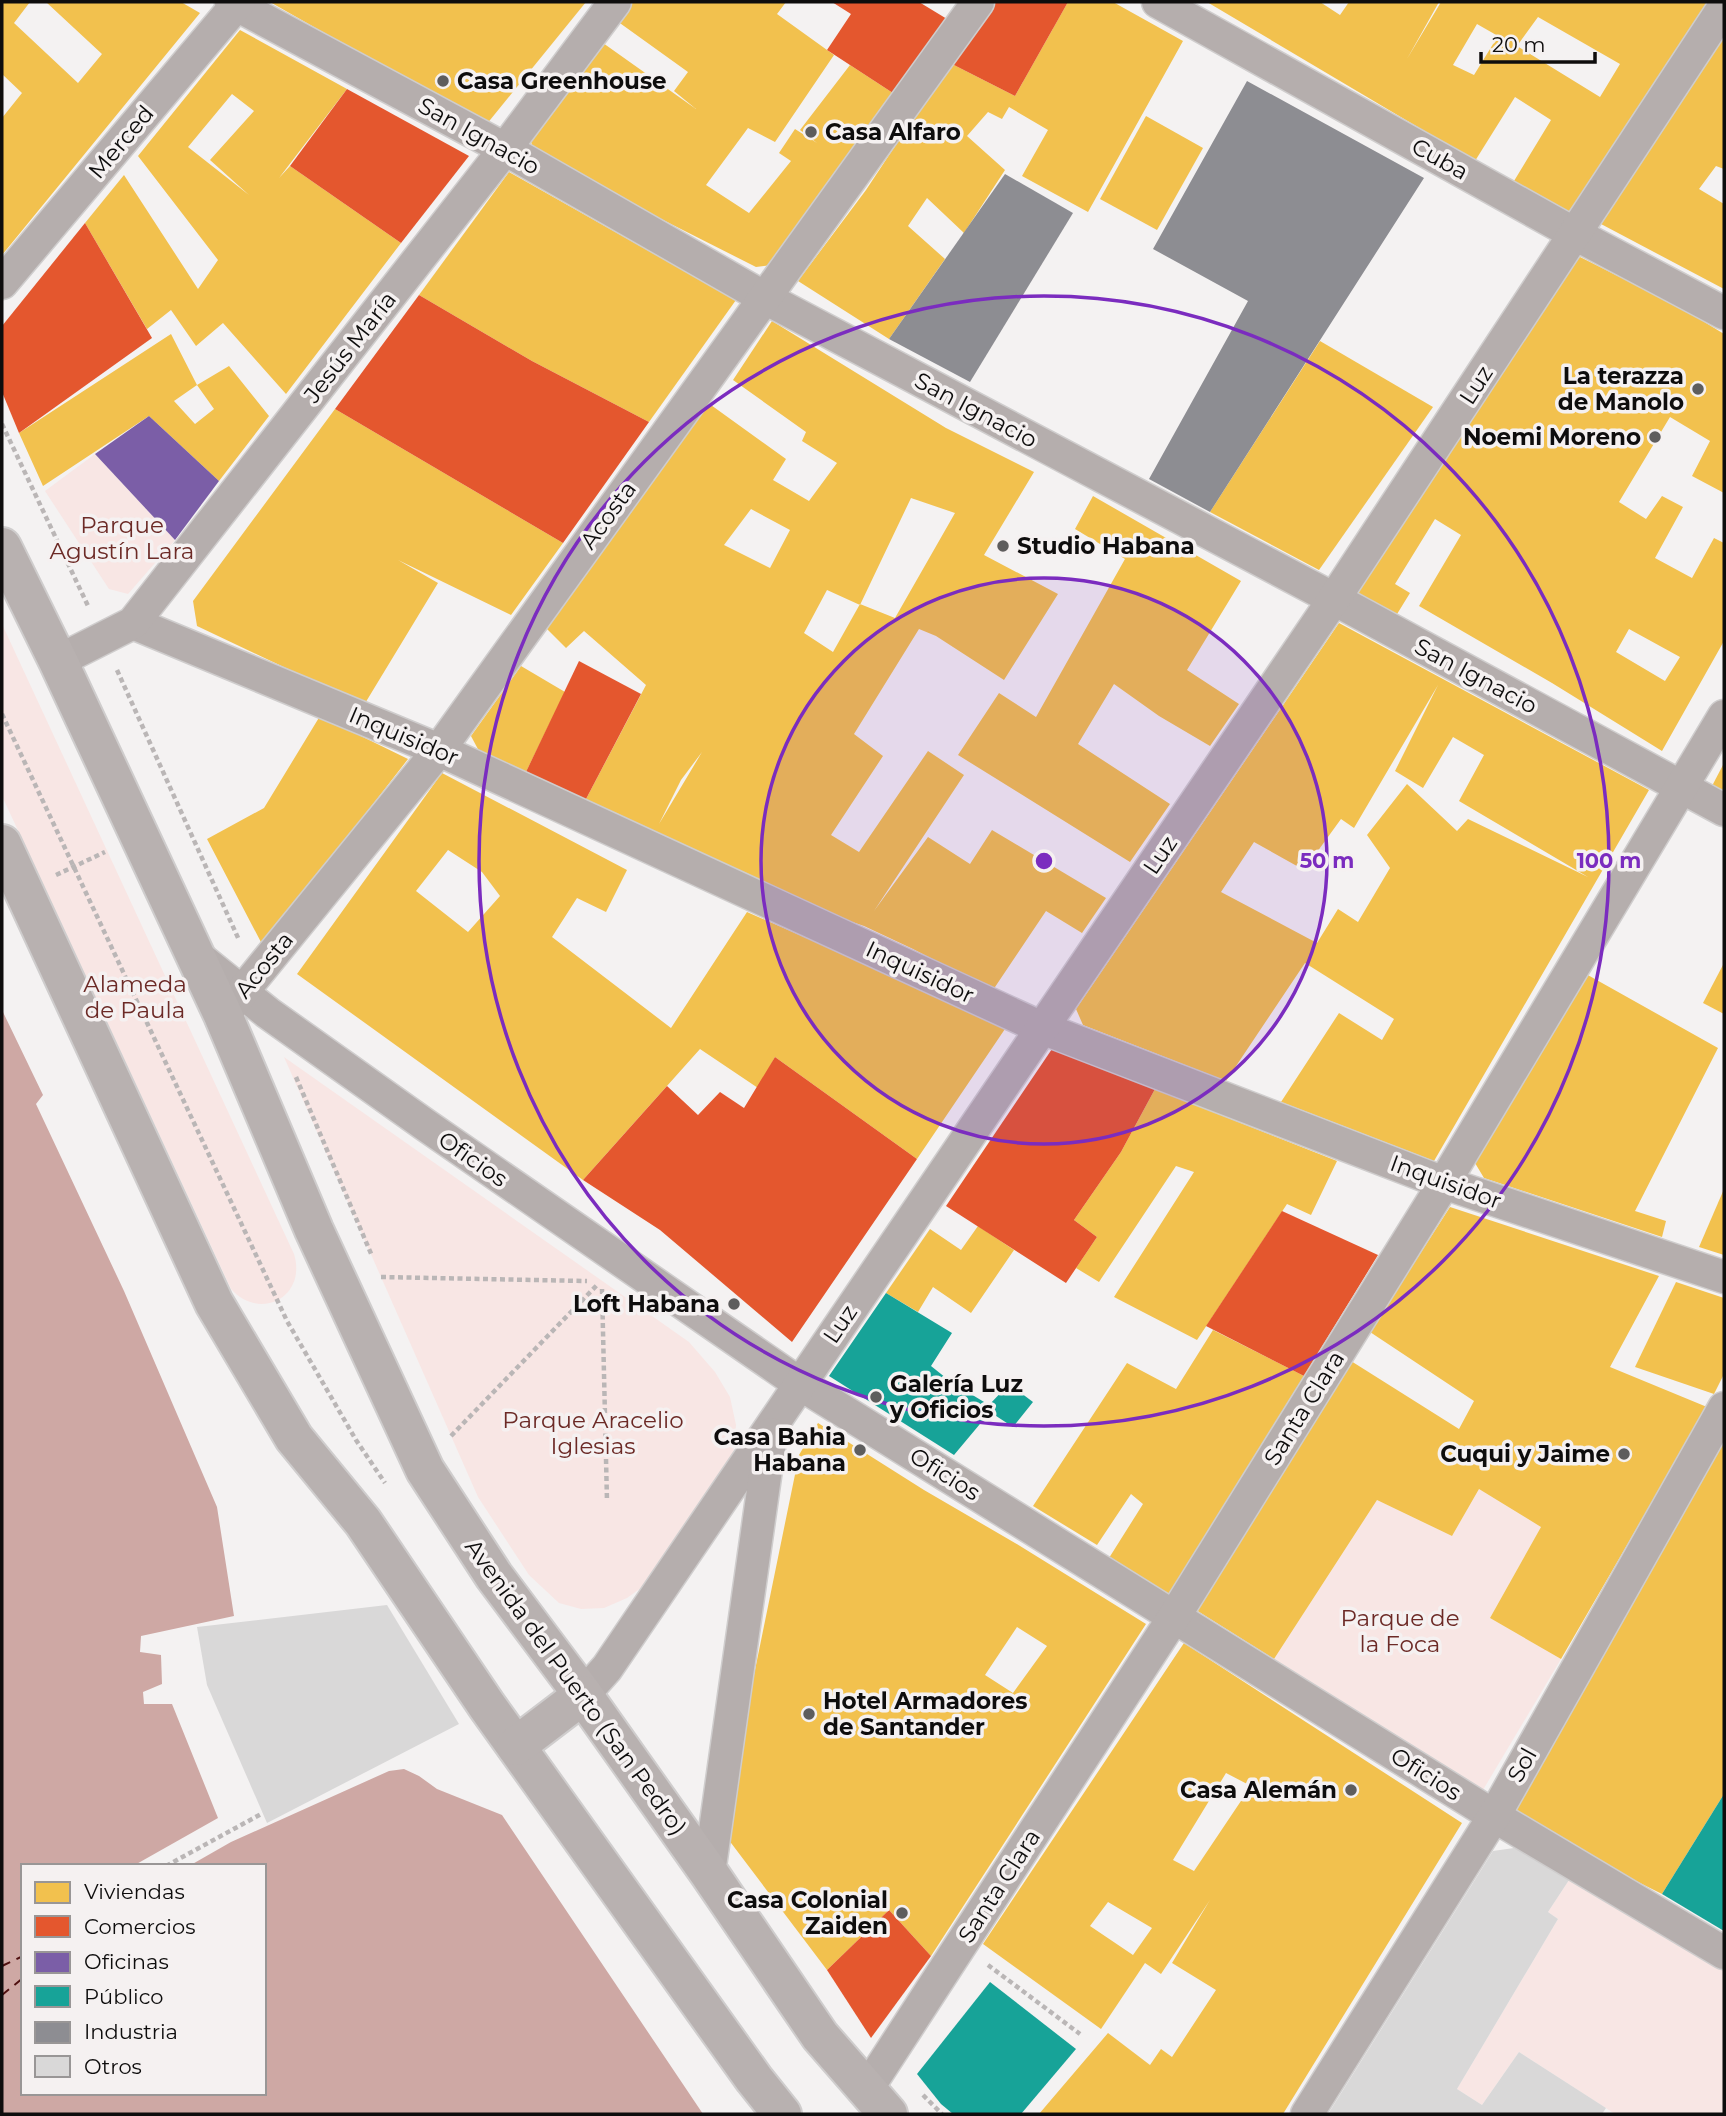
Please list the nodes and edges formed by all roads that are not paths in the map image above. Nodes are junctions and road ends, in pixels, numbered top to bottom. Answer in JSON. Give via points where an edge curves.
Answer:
{"nodes":[{"id":1,"x":615,"y":2,"type":"edge"},
{"id":2,"x":978,"y":2,"type":"edge"},
{"id":3,"x":1158,"y":2,"type":"edge"},
{"id":4,"x":236,"y":3,"type":"edge"},
{"id":5,"x":1724,"y":7,"type":"edge"},
{"id":6,"x":505,"y":149,"type":"junction"},
{"id":7,"x":1575,"y":234,"type":"junction"},
{"id":8,"x":2,"y":282,"type":"edge"},
{"id":9,"x":765,"y":298,"type":"junction"},
{"id":10,"x":1724,"y":313,"type":"edge"},
{"id":11,"x":2,"y":547,"type":"edge"},
{"id":12,"x":1334,"y":599,"type":"junction"},
{"id":13,"x":133,"y":623,"type":"junction"},
{"id":14,"x":58,"y":661,"type":"junction"},
{"id":15,"x":1724,"y":716,"type":"edge"},
{"id":16,"x":439,"y":750,"type":"junction"},
{"id":17,"x":1681,"y":787,"type":"junction"},
{"id":18,"x":1724,"y":810,"type":"edge"},
{"id":19,"x":2,"y":844,"type":"edge"},
{"id":20,"x":240,"y":994,"type":"junction"},
{"id":21,"x":1042,"y":1028,"type":"junction"},
{"id":22,"x":1444,"y":1183,"type":"junction"},
{"id":23,"x":1724,"y":1277,"type":"edge"},
{"id":24,"x":800,"y":1384,"type":"junction"},
{"id":25,"x":1724,"y":1408,"type":"edge"},
{"id":26,"x":772,"y":1426,"type":"junction"},
{"id":27,"x":1174,"y":1618,"type":"junction"},
{"id":28,"x":583,"y":1695,"type":"junction"},
{"id":29,"x":516,"y":1746,"type":"junction"},
{"id":30,"x":1494,"y":1816,"type":"junction"},
{"id":31,"x":709,"y":1873,"type":"junction"},
{"id":32,"x":1724,"y":1953,"type":"edge"},
{"id":33,"x":877,"y":2102,"type":"edge"},
{"id":34,"x":782,"y":2114,"type":"edge"},
{"id":35,"x":1307,"y":2114,"type":"edge"}],
"edges":[{"from":1,"to":6,"type":"street","name":"Jesús María"},
{"from":2,"to":9,"type":"street","name":"Acosta"},
{"from":3,"to":7,"type":"street","name":"Cuba"},
{"from":4,"to":6,"type":"street","name":"San Ignacio"},
{"from":4,"to":8,"type":"street","name":"Merced"},
{"from":5,"to":7,"type":"street","name":"Luz"},
{"from":6,"to":9,"type":"street","name":"San Ignacio"},
{"from":6,"to":13,"type":"street","name":"Jesús María"},
{"from":7,"to":10,"type":"street","name":"Cuba"},
{"from":7,"to":12,"type":"street","name":"Luz"},
{"from":9,"to":12,"type":"street","name":"San Ignacio"},
{"from":9,"to":16,"type":"street","name":"Acosta"},
{"from":11,"to":14,"type":"main road","name":"Avenida del Puerto (San Pedro)"},
{"from":12,"to":17,"type":"street","name":"San Ignacio"},
{"from":12,"to":21,"type":"street","name":"Luz"},
{"from":13,"to":14,"type":"street","name":"Jesús María"},
{"from":13,"to":16,"type":"street","name":"Inquisidor"},
{"from":14,"to":20,"type":"main road","name":"Avenida del Puerto (San Pedro)","via":[[193,953]]},
{"from":15,"to":17,"type":"street","name":"Santa Clara"},
{"from":16,"to":20,"type":"street","name":"Acosta"},
{"from":16,"to":21,"type":"street","name":"Inquisidor"},
{"from":17,"to":18,"type":"street","name":"San Ignacio"},
{"from":17,"to":22,"type":"street","name":"Santa Clara"},
{"from":19,"to":29,"type":"main road","via":[[214,1303],[294,1438],[363,1522]]},
{"from":20,"to":24,"type":"street","name":"Oficios"},
{"from":20,"to":28,"type":"main road","name":"Avenida del Puerto (San Pedro)","via":[[314,1230],[425,1470],[494,1576]]},
{"from":21,"to":22,"type":"street","name":"Inquisidor"},
{"from":21,"to":24,"type":"street","name":"Luz"},
{"from":22,"to":23,"type":"street","name":"Inquisidor"},
{"from":22,"to":27,"type":"street","name":"Santa Clara"},
{"from":24,"to":26,"type":"street","name":"Luz"},
{"from":24,"to":27,"type":"street","name":"Oficios"},
{"from":25,"to":30,"type":"street","name":"Sol"},
{"from":26,"to":28,"type":"street","name":"Luz","via":[[607,1668]]},
{"from":26,"to":31,"type":"street"},
{"from":27,"to":30,"type":"street","name":"Oficios"},
{"from":27,"to":33,"type":"street","name":"Santa Clara"},
{"from":28,"to":29,"type":"main road"},
{"from":28,"to":31,"type":"main road","name":"Avenida del Puerto (San Pedro)"},
{"from":29,"to":34,"type":"main road"},
{"from":30,"to":32,"type":"street","name":"Oficios"},
{"from":30,"to":35,"type":"street","name":"Sol"},
{"from":31,"to":33,"type":"main road","name":"Avenida del Puerto (San Pedro)","via":[[820,2036]]}]}
